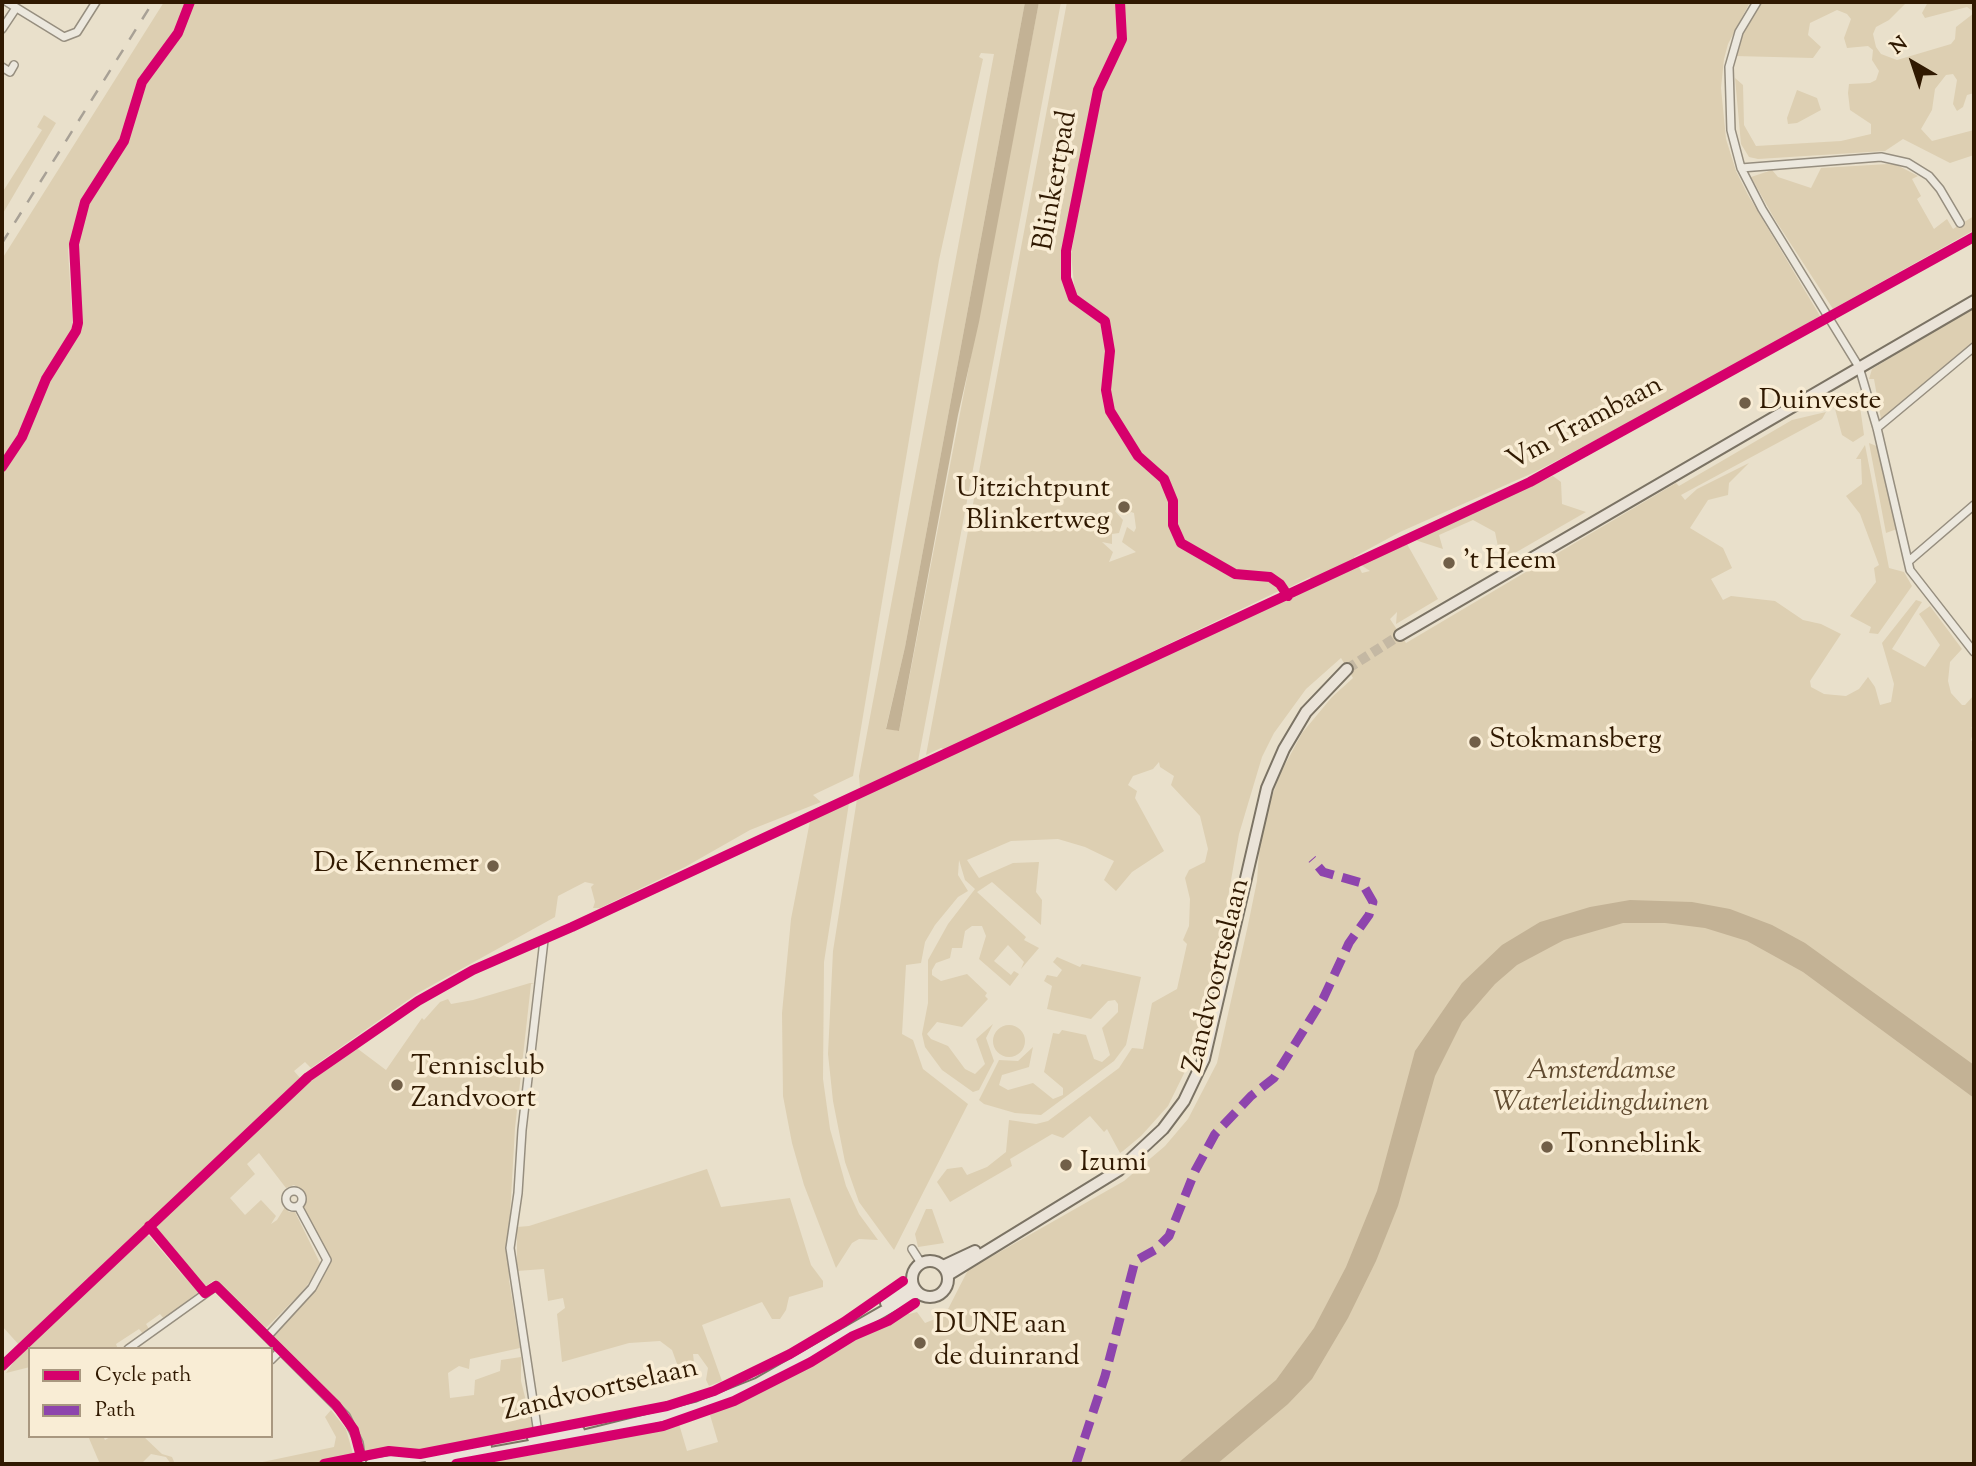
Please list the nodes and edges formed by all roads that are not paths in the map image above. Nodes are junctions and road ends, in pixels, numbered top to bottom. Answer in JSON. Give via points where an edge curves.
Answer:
{"nodes":[{"id":1,"x":7,"y":2,"type":"edge"},
{"id":2,"x":96,"y":2,"type":"edge"},
{"id":3,"x":1758,"y":2,"type":"edge"},
{"id":4,"x":16,"y":8,"type":"junction"},
{"id":5,"x":2,"y":29,"type":"edge"},
{"id":6,"x":14,"y":65,"type":"dead end"},
{"id":7,"x":2,"y":67,"type":"edge"},
{"id":8,"x":1741,"y":169,"type":"junction"},
{"id":9,"x":1960,"y":223,"type":"dead end"},
{"id":10,"x":1974,"y":301,"type":"edge"},
{"id":11,"x":1974,"y":347,"type":"edge"},
{"id":12,"x":1859,"y":367,"type":"junction"},
{"id":13,"x":1877,"y":428,"type":"junction"},
{"id":14,"x":1974,"y":505,"type":"edge"},
{"id":15,"x":1909,"y":561,"type":"junction"},
{"id":16,"x":1400,"y":635,"type":"tunnel mouth"},
{"id":17,"x":1974,"y":652,"type":"edge"},
{"id":18,"x":1347,"y":669,"type":"tunnel mouth"},
{"id":19,"x":544,"y":940,"type":"dead end"},
{"id":20,"x":298,"y":1206,"type":"dead end"},
{"id":21,"x":912,"y":1249,"type":"dead end"},
{"id":22,"x":921,"y":1263,"type":"junction"},
{"id":23,"x":945,"y":1270,"type":"junction"},
{"id":24,"x":915,"y":1288,"type":"junction"},
{"id":25,"x":267,"y":1338,"type":"junction"},
{"id":26,"x":131,"y":1347,"type":"edge"},
{"id":27,"x":280,"y":1351,"type":"junction"},
{"id":28,"x":273,"y":1358,"type":"edge"},
{"id":29,"x":539,"y":1441,"type":"junction"},
{"id":30,"x":362,"y":1464,"type":"edge"},
{"id":31,"x":371,"y":1464,"type":"edge"},
{"id":32,"x":430,"y":1464,"type":"edge"}],
"edges":[{"from":1,"to":4,"type":"street"},
{"from":2,"to":4,"type":"street","via":[[77,32],[64,37]]},
{"from":3,"to":8,"type":"street","via":[[1732,49],[1728,71],[1731,130]]},
{"from":4,"to":5,"type":"street"},
{"from":6,"to":7,"type":"street","via":[[10,72]]},
{"from":8,"to":9,"type":"street","via":[[1881,157],[1908,163],[1929,176]]},
{"from":8,"to":12,"type":"street"},
{"from":10,"to":12,"type":"main road"},
{"from":11,"to":13,"type":"street"},
{"from":12,"to":13,"type":"street"},
{"from":12,"to":16,"type":"main road"},
{"from":13,"to":15,"type":"street"},
{"from":14,"to":15,"type":"street"},
{"from":15,"to":17,"type":"street","via":[[1920,584]]},
{"from":18,"to":23,"type":"main road","name":"Zandvoortselaan","via":[[1301,720],[1267,788],[1204,1059],[1184,1101],[1163,1129],[1119,1170]]},
{"from":19,"to":29,"type":"street","via":[[510,1248]]},
{"from":20,"to":25,"type":"street","via":[[327,1260],[312,1288]]},
{"from":21,"to":22,"type":"street"},
{"from":22,"to":23,"type":"main road","via":[[934,1261]]},
{"from":22,"to":24,"type":"main road","via":[[914,1271]]},
{"from":23,"to":24,"type":"main road","via":[[946,1288],[938,1295],[926,1297]]},
{"from":24,"to":29,"type":"main road","name":"Zandvoortselaan","via":[[851,1331],[730,1395],[667,1417],[603,1431],[572,1431]]},
{"from":25,"to":26,"type":"street","via":[[216,1286]]},
{"from":25,"to":27,"type":"street"},
{"from":27,"to":28,"type":"street"},
{"from":27,"to":30,"type":"street","via":[[346,1416],[359,1443]]},
{"from":29,"to":31,"type":"main road","name":"Zandvoortselaan"},
{"from":29,"to":32,"type":"main road","name":"Zandvoortselaan"}]}
